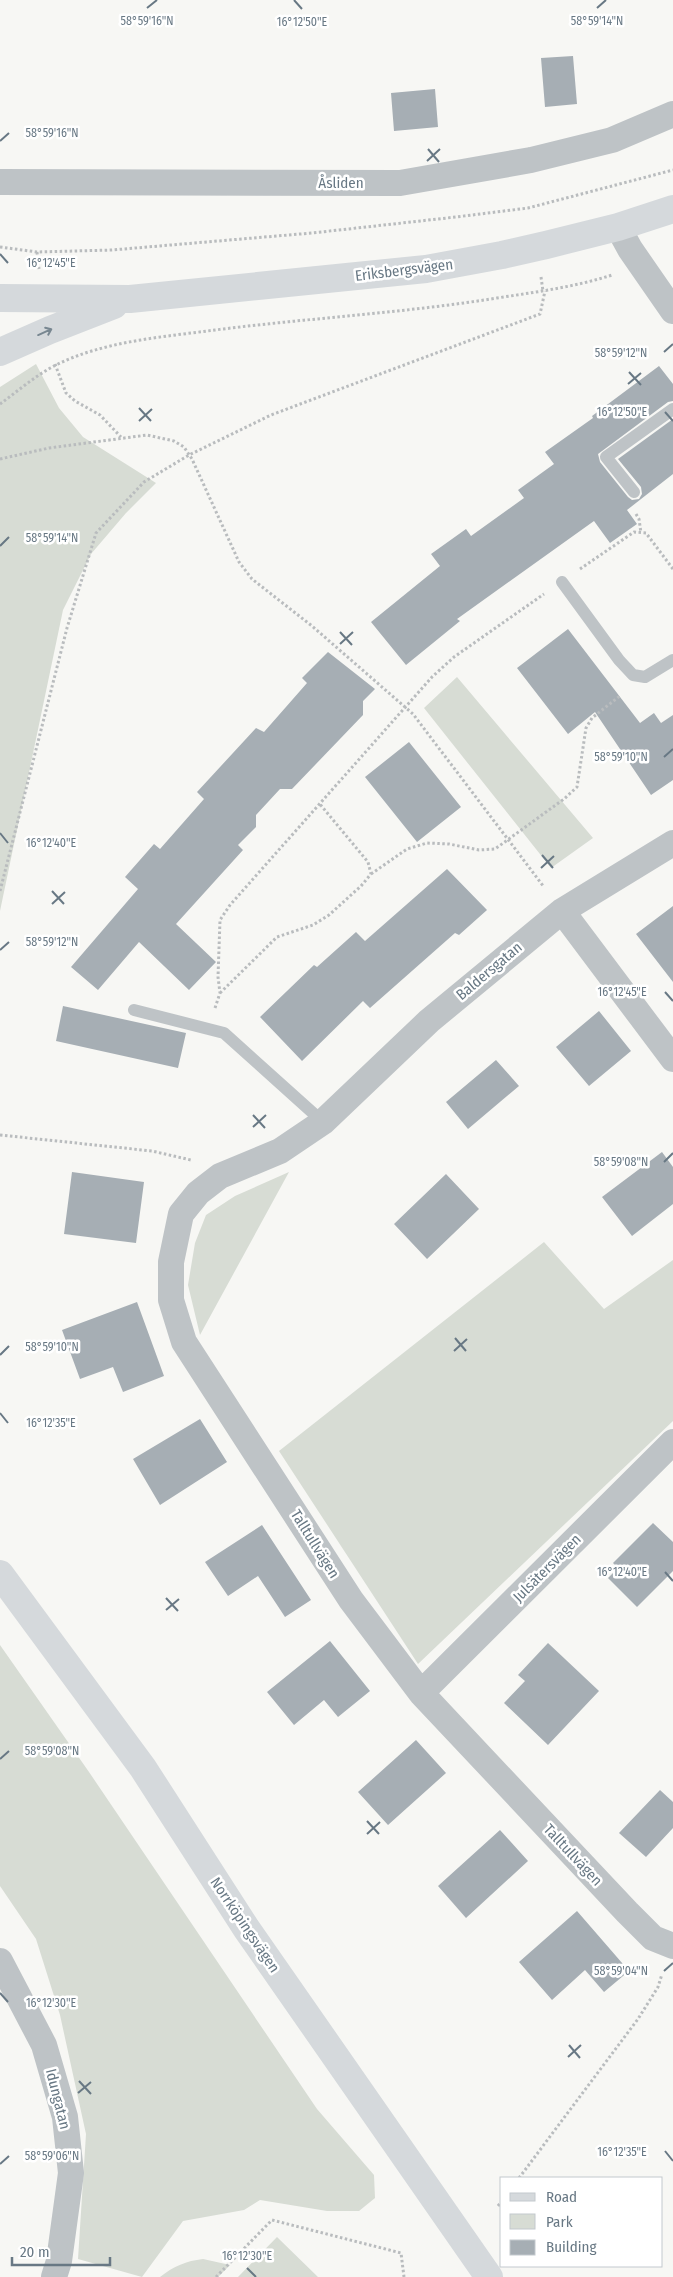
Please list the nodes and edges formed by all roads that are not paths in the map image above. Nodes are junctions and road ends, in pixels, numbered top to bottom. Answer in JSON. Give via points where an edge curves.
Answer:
{"nodes":[{"id":1,"x":673,"y":114,"type":"edge"},
{"id":2,"x":0,"y":182,"type":"edge"},
{"id":3,"x":673,"y":209,"type":"edge"},
{"id":4,"x":618,"y":227,"type":"junction"},
{"id":5,"x":0,"y":298,"type":"edge"},
{"id":6,"x":130,"y":299,"type":"junction"},
{"id":7,"x":673,"y":311,"type":"edge"},
{"id":8,"x":0,"y":352,"type":"edge"},
{"id":9,"x":673,"y":409,"type":"edge"},
{"id":10,"x":634,"y":492,"type":"dead end"},
{"id":11,"x":562,"y":582,"type":"road end"},
{"id":12,"x":673,"y":660,"type":"edge"},
{"id":13,"x":673,"y":843,"type":"edge"},
{"id":14,"x":562,"y":911,"type":"junction"},
{"id":15,"x":134,"y":1010,"type":"dead end"},
{"id":16,"x":673,"y":1059,"type":"edge"},
{"id":17,"x":323,"y":1122,"type":"junction"},
{"id":18,"x":673,"y":1442,"type":"edge"},
{"id":19,"x":0,"y":1574,"type":"edge"},
{"id":20,"x":421,"y":1694,"type":"junction"},
{"id":21,"x":672,"y":1947,"type":"edge"},
{"id":22,"x":0,"y":1961,"type":"edge"},
{"id":23,"x":54,"y":2277,"type":"edge"},
{"id":24,"x":489,"y":2277,"type":"edge"}],
"edges":[{"from":1,"to":2,"type":"street","name":"Åsliden","via":[[612,140],[531,160],[400,183]]},
{"from":3,"to":4,"type":"main road","name":"Eriksbergsvägen"},
{"from":4,"to":6,"type":"main road","name":"Eriksbergsvägen","via":[[502,255],[426,269]]},
{"from":4,"to":7,"type":"street"},
{"from":5,"to":6,"type":"main road","name":"Eriksbergsvägen"},
{"from":8,"to":6,"type":"main road","name":"Eriksbergsvägen","one_way":true},
{"from":9,"to":10,"type":"lane","via":[[606,457]]},
{"from":11,"to":12,"type":"lane","via":[[633,675],[645,677]]},
{"from":13,"to":14,"type":"street","name":"Baldersgatan"},
{"from":14,"to":16,"type":"street"},
{"from":14,"to":17,"type":"street","name":"Baldersgatan","via":[[429,1021]]},
{"from":15,"to":17,"type":"lane","via":[[224,1033]]},
{"from":17,"to":20,"type":"street","name":"Talltullvägen","via":[[280,1151],[220,1176],[198,1193],[181,1214],[172,1262],[171,1300],[184,1342],[351,1600]]},
{"from":18,"to":20,"type":"street","name":"Julsätersvägen"},
{"from":19,"to":24,"type":"main road","name":"Norrköpingsvägen","via":[[144,1768],[246,1928]]},
{"from":20,"to":21,"type":"street","name":"Talltullvägen","via":[[627,1912],[653,1938]]},
{"from":22,"to":23,"type":"street","name":"Idungatan","via":[[44,2045],[64,2117],[71,2173]]}]}
